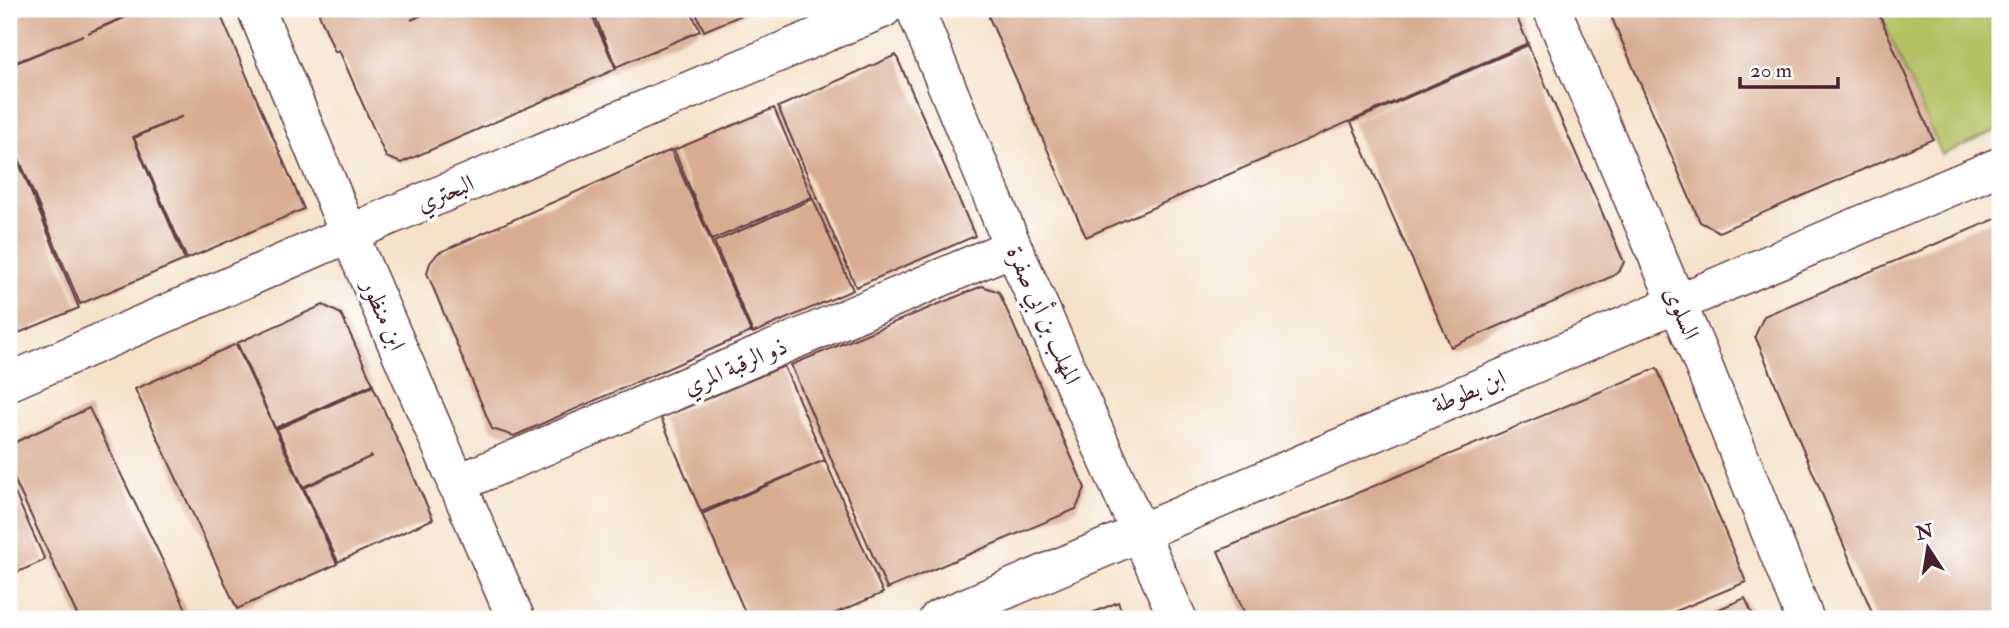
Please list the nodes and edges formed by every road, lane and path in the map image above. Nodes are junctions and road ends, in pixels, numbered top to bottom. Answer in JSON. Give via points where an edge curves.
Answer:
{"nodes":[{"id":1,"x":256,"y":9,"type":"edge"},
{"id":2,"x":883,"y":9,"type":"edge"},
{"id":3,"x":915,"y":9,"type":"edge"},
{"id":4,"x":1552,"y":9,"type":"edge"},
{"id":5,"x":2000,"y":166,"type":"edge"},
{"id":6,"x":349,"y":234,"type":"junction"},
{"id":7,"x":1013,"y":247,"type":"junction"},
{"id":8,"x":1676,"y":301,"type":"junction"},
{"id":9,"x":9,"y":382,"type":"edge"},
{"id":10,"x":456,"y":484,"type":"junction"},
{"id":11,"x":1142,"y":534,"type":"junction"},
{"id":12,"x":516,"y":619,"type":"edge"},
{"id":13,"x":938,"y":619,"type":"edge"},
{"id":14,"x":1178,"y":619,"type":"edge"},
{"id":15,"x":1805,"y":619,"type":"edge"}],
"edges":[{"from":1,"to":6,"type":"street","name":"ابن منظور"},
{"from":2,"to":6,"type":"street","name":"البحتري"},
{"from":3,"to":7,"type":"street","name":"المهلب بن أبي صفرة"},
{"from":4,"to":8,"type":"street","name":"السلوى"},
{"from":5,"to":8,"type":"street","name":"ابن بطوطة"},
{"from":6,"to":9,"type":"street","name":"البحتري"},
{"from":6,"to":10,"type":"street","name":"ابن منظور"},
{"from":7,"to":10,"type":"street","name":"ذو الرقبة المري"},
{"from":7,"to":11,"type":"street","name":"المهلب بن أبي صفرة"},
{"from":8,"to":11,"type":"street","name":"ابن بطوطة"},
{"from":8,"to":15,"type":"street","name":"السلوى"},
{"from":10,"to":12,"type":"street","name":"ابن منظور"},
{"from":11,"to":13,"type":"street","name":"ابن بطوطة"},
{"from":11,"to":14,"type":"street","name":"المهلب بن أبي صفرة"}]}
